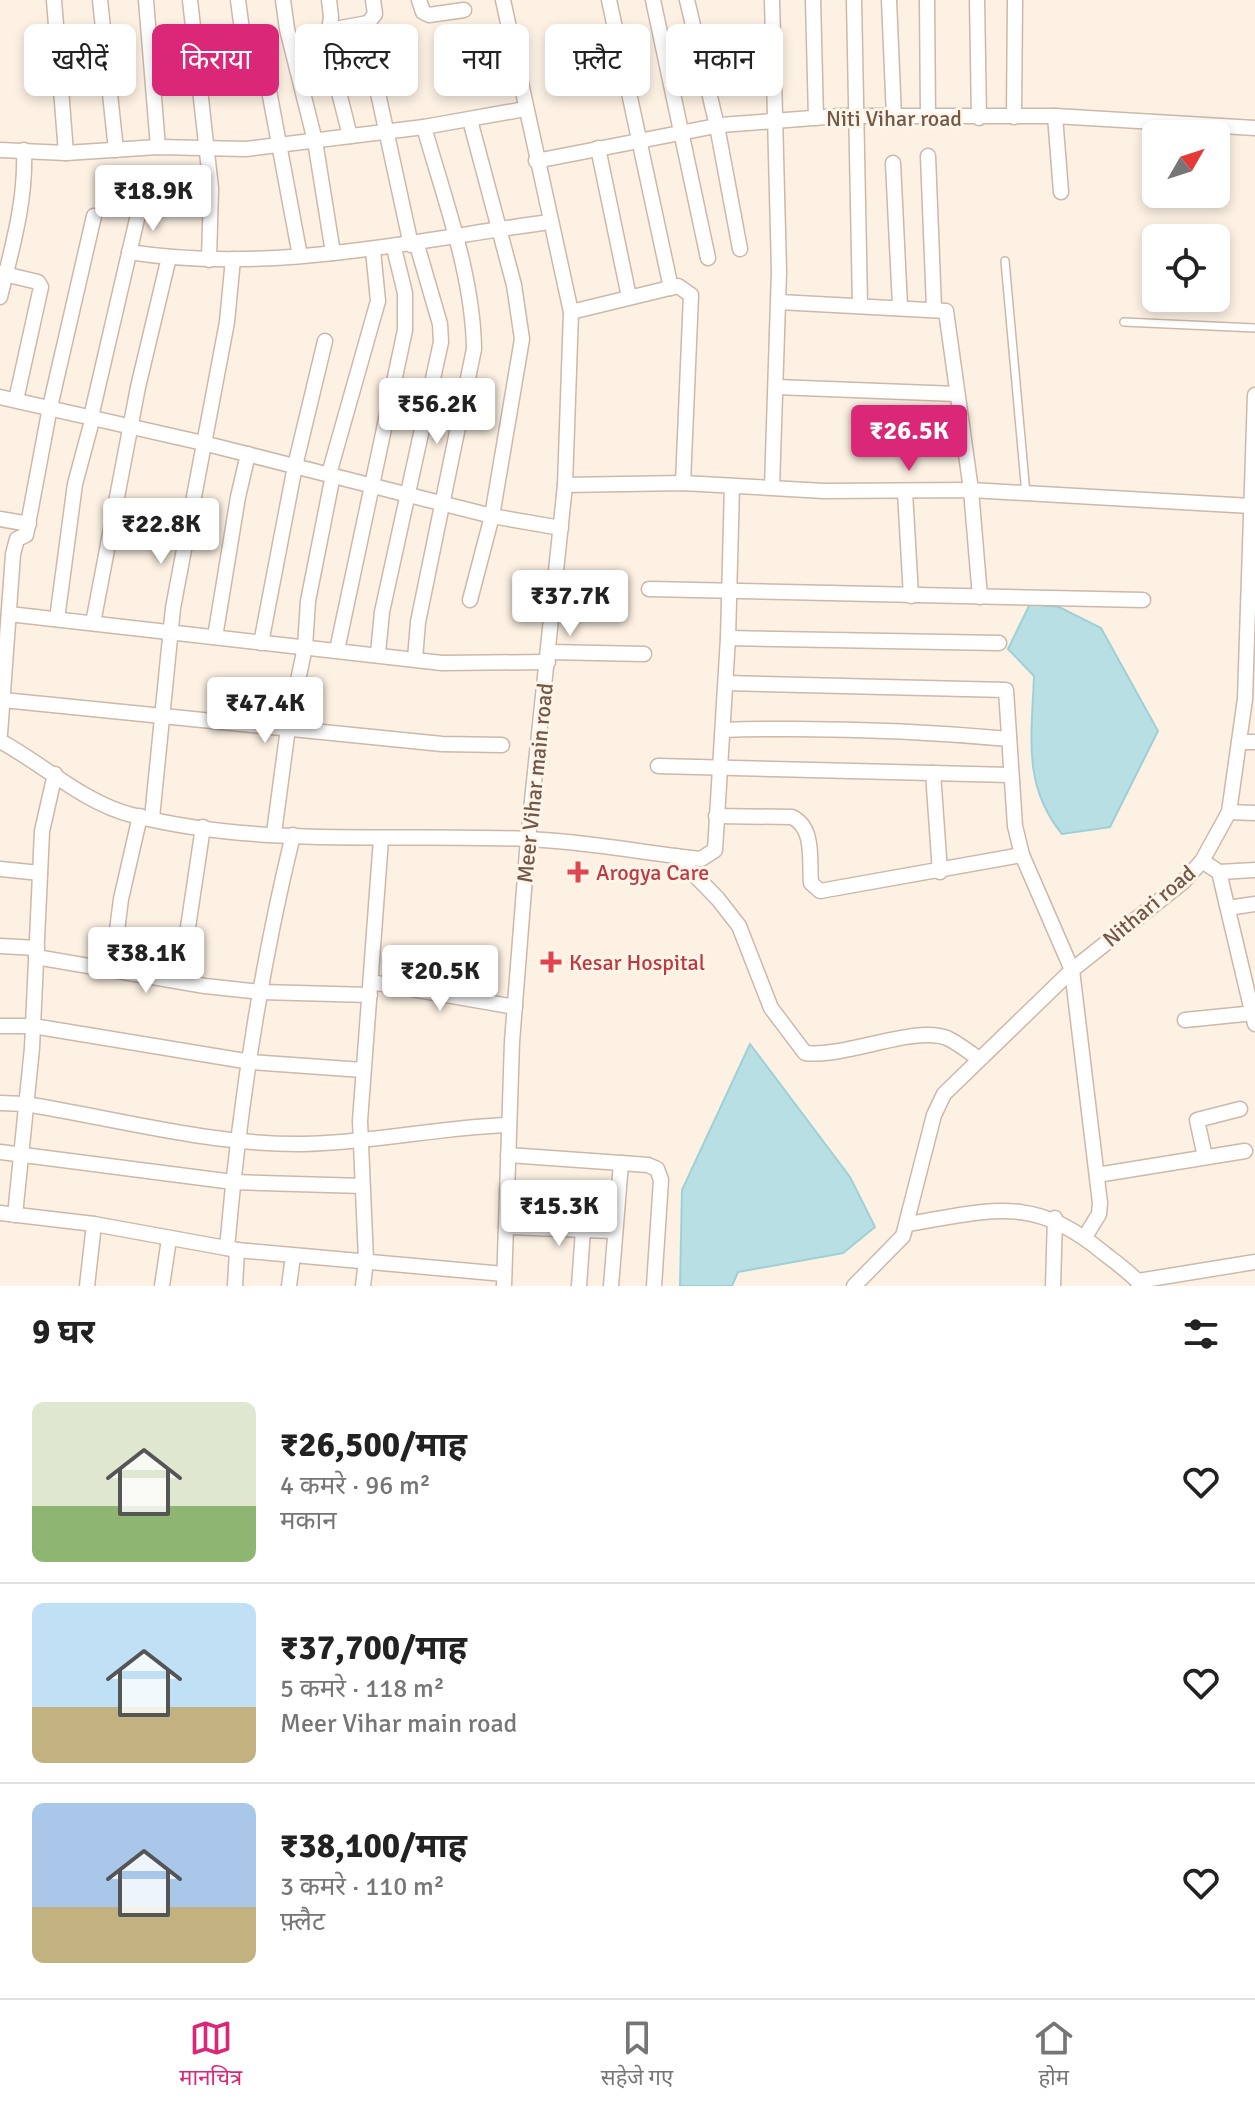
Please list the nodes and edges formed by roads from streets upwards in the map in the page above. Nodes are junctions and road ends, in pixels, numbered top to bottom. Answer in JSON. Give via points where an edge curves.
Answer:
{"nodes":[{"id":1,"x":54,"y":0,"type":"edge"},
{"id":2,"x":100,"y":0,"type":"edge"},
{"id":3,"x":146,"y":0,"type":"edge"},
{"id":4,"x":190,"y":0,"type":"edge"},
{"id":5,"x":238,"y":0,"type":"edge"},
{"id":6,"x":283,"y":0,"type":"edge"},
{"id":7,"x":329,"y":0,"type":"edge"},
{"id":8,"x":373,"y":0,"type":"edge"},
{"id":9,"x":419,"y":0,"type":"edge"},
{"id":10,"x":503,"y":0,"type":"edge"},
{"id":11,"x":609,"y":0,"type":"edge"},
{"id":12,"x":653,"y":0,"type":"edge"},
{"id":13,"x":687,"y":0,"type":"edge"},
{"id":14,"x":772,"y":0,"type":"edge"},
{"id":15,"x":813,"y":0,"type":"edge"},
{"id":16,"x":854,"y":0,"type":"edge"},
{"id":17,"x":889,"y":0,"type":"edge"},
{"id":18,"x":927,"y":0,"type":"edge"},
{"id":19,"x":977,"y":0,"type":"edge"},
{"id":20,"x":1015,"y":0,"type":"edge"},
{"id":21,"x":464,"y":10,"type":"dead end"},
{"id":22,"x":329,"y":24,"type":"edge"},
{"id":23,"x":363,"y":24,"type":"edge"},
{"id":24,"x":340,"y":96,"type":"edge"},
{"id":25,"x":378,"y":96,"type":"edge"},
{"id":26,"x":525,"y":109,"type":"junction"},
{"id":27,"x":857,"y":116,"type":"junction"},
{"id":28,"x":1055,"y":116,"type":"junction"},
{"id":29,"x":894,"y":117,"type":"junction"},
{"id":30,"x":928,"y":117,"type":"junction"},
{"id":31,"x":1014,"y":117,"type":"junction"},
{"id":32,"x":816,"y":118,"type":"junction"},
{"id":33,"x":979,"y":118,"type":"junction"},
{"id":34,"x":470,"y":120,"type":"junction"},
{"id":35,"x":774,"y":121,"type":"junction"},
{"id":36,"x":717,"y":126,"type":"junction"},
{"id":37,"x":424,"y":127,"type":"junction"},
{"id":38,"x":1255,"y":128,"type":"edge"},
{"id":39,"x":386,"y":132,"type":"junction"},
{"id":40,"x":683,"y":132,"type":"junction"},
{"id":41,"x":350,"y":136,"type":"junction"},
{"id":42,"x":638,"y":140,"type":"junction"},
{"id":43,"x":315,"y":141,"type":"junction"},
{"id":44,"x":278,"y":145,"type":"junction"},
{"id":45,"x":158,"y":147,"type":"junction"},
{"id":46,"x":207,"y":148,"type":"junction"},
{"id":47,"x":598,"y":148,"type":"junction"},
{"id":48,"x":0,"y":150,"type":"edge"},
{"id":49,"x":24,"y":150,"type":"junction"},
{"id":50,"x":116,"y":150,"type":"junction"},
{"id":51,"x":66,"y":153,"type":"junction"},
{"id":52,"x":928,"y":156,"type":"dead end"},
{"id":53,"x":536,"y":161,"type":"junction"},
{"id":54,"x":893,"y":163,"type":"dead end"},
{"id":55,"x":1061,"y":192,"type":"dead end"},
{"id":56,"x":140,"y":206,"type":"dead end"},
{"id":57,"x":94,"y":216,"type":"dead end"},
{"id":58,"x":549,"y":222,"type":"junction"},
{"id":59,"x":498,"y":229,"type":"junction"},
{"id":60,"x":454,"y":234,"type":"junction"},
{"id":61,"x":414,"y":245,"type":"junction"},
{"id":62,"x":394,"y":248,"type":"junction"},
{"id":63,"x":740,"y":249,"type":"dead end"},
{"id":64,"x":373,"y":250,"type":"junction"},
{"id":65,"x":129,"y":252,"type":"junction"},
{"id":66,"x":333,"y":253,"type":"junction"},
{"id":67,"x":300,"y":256,"type":"junction"},
{"id":68,"x":169,"y":257,"type":"junction"},
{"id":69,"x":708,"y":258,"type":"dead end"},
{"id":70,"x":233,"y":259,"type":"junction"},
{"id":71,"x":209,"y":260,"type":"junction"},
{"id":72,"x":3,"y":274,"type":"edge"},
{"id":73,"x":671,"y":288,"type":"junction"},
{"id":74,"x":0,"y":297,"type":"edge"},
{"id":75,"x":629,"y":297,"type":"junction"},
{"id":76,"x":779,"y":302,"type":"junction"},
{"id":77,"x":860,"y":305,"type":"junction"},
{"id":78,"x":900,"y":306,"type":"junction"},
{"id":79,"x":934,"y":308,"type":"junction"},
{"id":80,"x":571,"y":312,"type":"junction"},
{"id":81,"x":325,"y":341,"type":"dead end"},
{"id":82,"x":776,"y":387,"type":"junction"},
{"id":83,"x":957,"y":394,"type":"junction"},
{"id":84,"x":1255,"y":395,"type":"edge"},
{"id":85,"x":0,"y":397,"type":"edge"},
{"id":86,"x":16,"y":400,"type":"junction"},
{"id":87,"x":1255,"y":406,"type":"edge"},
{"id":88,"x":50,"y":407,"type":"junction"},
{"id":89,"x":92,"y":417,"type":"junction"},
{"id":90,"x":131,"y":426,"type":"junction"},
{"id":91,"x":203,"y":443,"type":"junction"},
{"id":92,"x":1254,"y":446,"type":"edge"},
{"id":93,"x":248,"y":454,"type":"junction"},
{"id":94,"x":295,"y":466,"type":"junction"},
{"id":95,"x":331,"y":474,"type":"junction"},
{"id":96,"x":683,"y":483,"type":"junction"},
{"id":97,"x":373,"y":485,"type":"junction"},
{"id":98,"x":565,"y":485,"type":"junction"},
{"id":99,"x":732,"y":486,"type":"junction"},
{"id":100,"x":772,"y":487,"type":"junction"},
{"id":101,"x":971,"y":490,"type":"junction"},
{"id":102,"x":905,"y":492,"type":"junction"},
{"id":103,"x":407,"y":494,"type":"junction"},
{"id":104,"x":443,"y":503,"type":"junction"},
{"id":105,"x":1253,"y":512,"type":"edge"},
{"id":106,"x":492,"y":516,"type":"junction"},
{"id":107,"x":0,"y":519,"type":"edge"},
{"id":108,"x":29,"y":524,"type":"junction"},
{"id":109,"x":561,"y":528,"type":"junction"},
{"id":110,"x":649,"y":589,"type":"dead end"},
{"id":111,"x":730,"y":592,"type":"junction"},
{"id":112,"x":911,"y":596,"type":"junction"},
{"id":113,"x":980,"y":597,"type":"junction"},
{"id":114,"x":470,"y":600,"type":"dead end"},
{"id":115,"x":1143,"y":600,"type":"dead end"},
{"id":116,"x":1252,"y":603,"type":"edge"},
{"id":117,"x":9,"y":614,"type":"junction"},
{"id":118,"x":57,"y":619,"type":"junction"},
{"id":119,"x":93,"y":623,"type":"junction"},
{"id":120,"x":170,"y":633,"type":"junction"},
{"id":121,"x":215,"y":637,"type":"junction"},
{"id":122,"x":728,"y":638,"type":"junction"},
{"id":123,"x":261,"y":643,"type":"junction"},
{"id":124,"x":999,"y":643,"type":"dead end"},
{"id":125,"x":1251,"y":646,"type":"edge"},
{"id":126,"x":305,"y":647,"type":"junction"},
{"id":127,"x":337,"y":650,"type":"junction"},
{"id":128,"x":378,"y":653,"type":"junction"},
{"id":129,"x":644,"y":654,"type":"dead end"},
{"id":130,"x":549,"y":657,"type":"junction"},
{"id":131,"x":415,"y":659,"type":"junction"},
{"id":132,"x":726,"y":683,"type":"junction"},
{"id":133,"x":1250,"y":699,"type":"edge"},
{"id":134,"x":3,"y":700,"type":"junction"},
{"id":135,"x":162,"y":715,"type":"junction"},
{"id":136,"x":288,"y":728,"type":"junction"},
{"id":137,"x":723,"y":730,"type":"junction"},
{"id":138,"x":0,"y":734,"type":"edge"},
{"id":139,"x":1009,"y":739,"type":"junction"},
{"id":140,"x":0,"y":741,"type":"edge"},
{"id":141,"x":1239,"y":742,"type":"junction"},
{"id":142,"x":1255,"y":742,"type":"edge"},
{"id":143,"x":502,"y":745,"type":"dead end"},
{"id":144,"x":658,"y":766,"type":"dead end"},
{"id":145,"x":721,"y":768,"type":"junction"},
{"id":146,"x":933,"y":773,"type":"junction"},
{"id":147,"x":55,"y":774,"type":"junction"},
{"id":148,"x":1010,"y":775,"type":"junction"},
{"id":149,"x":1229,"y":812,"type":"junction"},
{"id":150,"x":1255,"y":813,"type":"edge"},
{"id":151,"x":716,"y":816,"type":"junction"},
{"id":152,"x":146,"y":817,"type":"junction"},
{"id":153,"x":203,"y":827,"type":"junction"},
{"id":154,"x":274,"y":833,"type":"junction"},
{"id":155,"x":293,"y":835,"type":"junction"},
{"id":156,"x":381,"y":839,"type":"junction"},
{"id":157,"x":528,"y":839,"type":"junction"},
{"id":158,"x":1022,"y":855,"type":"junction"},
{"id":159,"x":676,"y":856,"type":"junction"},
{"id":160,"x":1202,"y":861,"type":"junction"},
{"id":161,"x":0,"y":869,"type":"edge"},
{"id":162,"x":1255,"y":870,"type":"edge"},
{"id":163,"x":940,"y":872,"type":"junction"},
{"id":164,"x":1219,"y":872,"type":"junction"},
{"id":165,"x":40,"y":873,"type":"junction"},
{"id":166,"x":1255,"y":904,"type":"edge"},
{"id":167,"x":1228,"y":908,"type":"junction"},
{"id":168,"x":0,"y":946,"type":"edge"},
{"id":169,"x":36,"y":952,"type":"junction"},
{"id":170,"x":112,"y":970,"type":"junction"},
{"id":171,"x":1072,"y":970,"type":"junction"},
{"id":172,"x":180,"y":981,"type":"junction"},
{"id":173,"x":371,"y":988,"type":"junction"},
{"id":174,"x":261,"y":992,"type":"junction"},
{"id":175,"x":515,"y":1007,"type":"junction"},
{"id":176,"x":1254,"y":1017,"type":"edge"},
{"id":177,"x":1185,"y":1020,"type":"dead end"},
{"id":178,"x":0,"y":1026,"type":"edge"},
{"id":179,"x":33,"y":1026,"type":"junction"},
{"id":180,"x":979,"y":1059,"type":"junction"},
{"id":181,"x":251,"y":1062,"type":"junction"},
{"id":182,"x":363,"y":1070,"type":"junction"},
{"id":183,"x":0,"y":1103,"type":"edge"},
{"id":184,"x":26,"y":1104,"type":"junction"},
{"id":185,"x":1240,"y":1109,"type":"dead end"},
{"id":186,"x":509,"y":1125,"type":"junction"},
{"id":187,"x":361,"y":1139,"type":"junction"},
{"id":188,"x":238,"y":1141,"type":"junction"},
{"id":189,"x":1245,"y":1151,"type":"dead end"},
{"id":190,"x":0,"y":1152,"type":"edge"},
{"id":191,"x":21,"y":1153,"type":"junction"},
{"id":192,"x":508,"y":1155,"type":"junction"},
{"id":193,"x":1205,"y":1157,"type":"junction"},
{"id":194,"x":621,"y":1163,"type":"junction"},
{"id":195,"x":1097,"y":1175,"type":"junction"},
{"id":196,"x":233,"y":1182,"type":"junction"},
{"id":197,"x":362,"y":1186,"type":"junction"},
{"id":198,"x":8,"y":1214,"type":"edge"},
{"id":199,"x":1055,"y":1218,"type":"junction"},
{"id":200,"x":94,"y":1224,"type":"junction"},
{"id":201,"x":908,"y":1224,"type":"junction"},
{"id":202,"x":506,"y":1227,"type":"junction"},
{"id":203,"x":583,"y":1230,"type":"junction"},
{"id":204,"x":613,"y":1231,"type":"junction"},
{"id":205,"x":1085,"y":1237,"type":"junction"},
{"id":206,"x":169,"y":1239,"type":"junction"},
{"id":207,"x":232,"y":1249,"type":"junction"},
{"id":208,"x":293,"y":1256,"type":"junction"},
{"id":209,"x":366,"y":1260,"type":"junction"},
{"id":210,"x":1255,"y":1262,"type":"edge"},
{"id":211,"x":504,"y":1280,"type":"edge"},
{"id":212,"x":1140,"y":1284,"type":"edge"},
{"id":213,"x":87,"y":1286,"type":"edge"},
{"id":214,"x":162,"y":1286,"type":"edge"},
{"id":215,"x":235,"y":1286,"type":"edge"},
{"id":216,"x":289,"y":1286,"type":"edge"},
{"id":217,"x":363,"y":1286,"type":"edge"},
{"id":218,"x":579,"y":1286,"type":"edge"},
{"id":219,"x":611,"y":1286,"type":"edge"},
{"id":220,"x":654,"y":1286,"type":"edge"},
{"id":221,"x":854,"y":1286,"type":"edge"},
{"id":222,"x":1053,"y":1286,"type":"edge"}],
"edges":[{"from":1,"to":51,"type":"street"},
{"from":2,"to":50,"type":"street"},
{"from":3,"to":45,"type":"street"},
{"from":4,"to":46,"type":"street"},
{"from":5,"to":44,"type":"street","via":[[242,30],[261,48]]},
{"from":6,"to":43,"type":"street"},
{"from":7,"to":22,"type":"street"},
{"from":8,"to":23,"type":"street","via":[[373,20]]},
{"from":9,"to":21,"type":"street","via":[[429,15]]},
{"from":10,"to":26,"type":"street","name":"Meer Vihar main road"},
{"from":11,"to":42,"type":"street"},
{"from":12,"to":40,"type":"street"},
{"from":13,"to":36,"type":"street"},
{"from":14,"to":35,"type":"street"},
{"from":15,"to":32,"type":"street"},
{"from":16,"to":27,"type":"street"},
{"from":17,"to":29,"type":"street"},
{"from":18,"to":30,"type":"street"},
{"from":19,"to":33,"type":"street"},
{"from":20,"to":31,"type":"street"},
{"from":24,"to":41,"type":"street"},
{"from":25,"to":39,"type":"street"},
{"from":26,"to":34,"type":"street"},
{"from":26,"to":53,"type":"street","name":"Meer Vihar main road"},
{"from":27,"to":29,"type":"street","name":"Niti Vihar road"},
{"from":27,"to":32,"type":"street","name":"Niti Vihar road"},
{"from":27,"to":77,"type":"street"},
{"from":28,"to":31,"type":"street","name":"Niti Vihar road"},
{"from":28,"to":38,"type":"street","name":"Niti Vihar road"},
{"from":28,"to":55,"type":"street"},
{"from":29,"to":30,"type":"street","name":"Niti Vihar road"},
{"from":30,"to":33,"type":"street","name":"Niti Vihar road"},
{"from":31,"to":33,"type":"street","name":"Niti Vihar road"},
{"from":32,"to":35,"type":"street","name":"Niti Vihar road"},
{"from":34,"to":37,"type":"street"},
{"from":34,"to":59,"type":"street"},
{"from":35,"to":36,"type":"street","name":"Niti Vihar road"},
{"from":35,"to":76,"type":"street"},
{"from":36,"to":40,"type":"street","name":"Niti Vihar road"},
{"from":36,"to":63,"type":"street"},
{"from":37,"to":39,"type":"street"},
{"from":37,"to":60,"type":"street"},
{"from":39,"to":41,"type":"street"},
{"from":39,"to":61,"type":"street"},
{"from":40,"to":42,"type":"street","name":"Niti Vihar road"},
{"from":40,"to":69,"type":"street"},
{"from":41,"to":43,"type":"street"},
{"from":42,"to":47,"type":"street","name":"Niti Vihar road"},
{"from":42,"to":73,"type":"street"},
{"from":43,"to":44,"type":"street"},
{"from":43,"to":66,"type":"street"},
{"from":44,"to":46,"type":"street"},
{"from":44,"to":67,"type":"street"},
{"from":45,"to":46,"type":"street"},
{"from":45,"to":50,"type":"street"},
{"from":46,"to":71,"type":"street"},
{"from":47,"to":53,"type":"street","name":"Niti Vihar road"},
{"from":47,"to":75,"type":"street"},
{"from":48,"to":49,"type":"street"},
{"from":49,"to":51,"type":"street"},
{"from":49,"to":72,"type":"street","via":[[19,221]]},
{"from":50,"to":51,"type":"street"},
{"from":52,"to":79,"type":"street"},
{"from":53,"to":58,"type":"street","name":"Meer Vihar main road"},
{"from":54,"to":78,"type":"street"},
{"from":56,"to":65,"type":"street"},
{"from":57,"to":88,"type":"street"},
{"from":58,"to":59,"type":"street"},
{"from":58,"to":80,"type":"street","name":"Meer Vihar main road"},
{"from":59,"to":60,"type":"street"},
{"from":59,"to":106,"type":"street","via":[[522,339]]},
{"from":60,"to":61,"type":"street"},
{"from":60,"to":104,"type":"street","via":[[474,349]]},
{"from":61,"to":62,"type":"street"},
{"from":61,"to":103,"type":"street","via":[[441,342]]},
{"from":62,"to":64,"type":"street"},
{"from":62,"to":97,"type":"street","via":[[405,293],[405,330]]},
{"from":64,"to":66,"type":"street"},
{"from":64,"to":95,"type":"street","via":[[378,301]]},
{"from":65,"to":68,"type":"street"},
{"from":65,"to":89,"type":"street"},
{"from":66,"to":67,"type":"street"},
{"from":67,"to":70,"type":"street"},
{"from":68,"to":71,"type":"street"},
{"from":68,"to":90,"type":"street"},
{"from":70,"to":71,"type":"street"},
{"from":70,"to":91,"type":"street","via":[[227,322]]},
{"from":72,"to":74,"type":"street"},
{"from":72,"to":86,"type":"street","via":[[41,287]]},
{"from":73,"to":75,"type":"street"},
{"from":73,"to":96,"type":"street","via":[[686,288],[693,302]]},
{"from":75,"to":80,"type":"street"},
{"from":76,"to":77,"type":"street"},
{"from":76,"to":82,"type":"street"},
{"from":77,"to":78,"type":"street"},
{"from":78,"to":79,"type":"street"},
{"from":79,"to":83,"type":"street","via":[[942,308],[949,317]]},
{"from":80,"to":98,"type":"street","name":"Meer Vihar main road"},
{"from":81,"to":94,"type":"street"},
{"from":82,"to":83,"type":"street"},
{"from":82,"to":100,"type":"street"},
{"from":83,"to":101,"type":"street"},
{"from":84,"to":87,"type":"street","name":"Nithari road"},
{"from":85,"to":86,"type":"street"},
{"from":86,"to":88,"type":"street"},
{"from":87,"to":92,"type":"street","name":"Nithari road"},
{"from":88,"to":89,"type":"street"},
{"from":88,"to":108,"type":"street"},
{"from":89,"to":90,"type":"street"},
{"from":89,"to":118,"type":"street","via":[[75,484]]},
{"from":90,"to":91,"type":"street"},
{"from":90,"to":119,"type":"street"},
{"from":91,"to":93,"type":"street"},
{"from":91,"to":120,"type":"street"},
{"from":92,"to":105,"type":"street","name":"Nithari road"},
{"from":93,"to":94,"type":"street"},
{"from":93,"to":121,"type":"street"},
{"from":94,"to":95,"type":"street"},
{"from":94,"to":123,"type":"street"},
{"from":95,"to":97,"type":"street"},
{"from":95,"to":126,"type":"street"},
{"from":96,"to":98,"type":"street"},
{"from":96,"to":99,"type":"street"},
{"from":97,"to":103,"type":"street"},
{"from":97,"to":127,"type":"street"},
{"from":98,"to":109,"type":"street","name":"Meer Vihar main road"},
{"from":99,"to":100,"type":"street"},
{"from":99,"to":111,"type":"street"},
{"from":100,"to":102,"type":"street"},
{"from":101,"to":102,"type":"street"},
{"from":101,"to":105,"type":"street"},
{"from":101,"to":113,"type":"street"},
{"from":102,"to":112,"type":"street"},
{"from":103,"to":104,"type":"street"},
{"from":103,"to":128,"type":"street"},
{"from":104,"to":106,"type":"street"},
{"from":104,"to":131,"type":"street"},
{"from":105,"to":116,"type":"street","name":"Nithari road"},
{"from":106,"to":109,"type":"street"},
{"from":106,"to":114,"type":"street"},
{"from":107,"to":108,"type":"street"},
{"from":108,"to":117,"type":"street","via":[[14,545]]},
{"from":109,"to":130,"type":"street","name":"Meer Vihar main road"},
{"from":110,"to":111,"type":"street"},
{"from":111,"to":112,"type":"street"},
{"from":111,"to":122,"type":"street"},
{"from":112,"to":113,"type":"street"},
{"from":113,"to":115,"type":"street"},
{"from":116,"to":125,"type":"street","name":"Nithari road"},
{"from":117,"to":118,"type":"street"},
{"from":117,"to":134,"type":"street"},
{"from":118,"to":119,"type":"street"},
{"from":119,"to":120,"type":"street"},
{"from":120,"to":121,"type":"street"},
{"from":120,"to":135,"type":"street"},
{"from":121,"to":123,"type":"street"},
{"from":122,"to":124,"type":"street"},
{"from":122,"to":132,"type":"street"},
{"from":123,"to":126,"type":"street"},
{"from":125,"to":133,"type":"street","name":"Nithari road"},
{"from":126,"to":127,"type":"street"},
{"from":126,"to":136,"type":"street"},
{"from":127,"to":128,"type":"street"},
{"from":128,"to":131,"type":"street"},
{"from":129,"to":130,"type":"street"},
{"from":130,"to":131,"type":"street","via":[[442,663]]},
{"from":130,"to":157,"type":"street","name":"Meer Vihar main road"},
{"from":132,"to":137,"type":"street"},
{"from":132,"to":139,"type":"street","via":[[999,688],[1009,696]]},
{"from":133,"to":141,"type":"street","name":"Nithari road"},
{"from":134,"to":135,"type":"street"},
{"from":134,"to":138,"type":"street"},
{"from":135,"to":136,"type":"street"},
{"from":135,"to":152,"type":"street"},
{"from":136,"to":143,"type":"street"},
{"from":136,"to":154,"type":"street"},
{"from":137,"to":139,"type":"street","via":[[849,728]]},
{"from":137,"to":145,"type":"street"},
{"from":139,"to":148,"type":"street"},
{"from":140,"to":147,"type":"street"},
{"from":141,"to":142,"type":"street"},
{"from":141,"to":149,"type":"street","name":"Nithari road"},
{"from":144,"to":145,"type":"street"},
{"from":145,"to":146,"type":"street"},
{"from":145,"to":151,"type":"street"},
{"from":146,"to":148,"type":"street"},
{"from":146,"to":163,"type":"street"},
{"from":147,"to":152,"type":"street","via":[[91,797]]},
{"from":147,"to":165,"type":"street","via":[[42,831]]},
{"from":148,"to":158,"type":"street"},
{"from":149,"to":150,"type":"street"},
{"from":149,"to":160,"type":"street","name":"Nithari road"},
{"from":151,"to":159,"type":"street","via":[[715,850],[709,856]]},
{"from":151,"to":163,"type":"street","via":[[792,817],[803,822],[811,883],[820,891]]},
{"from":152,"to":153,"type":"street"},
{"from":152,"to":170,"type":"street","via":[[121,899]]},
{"from":153,"to":154,"type":"street"},
{"from":153,"to":172,"type":"street"},
{"from":154,"to":155,"type":"street"},
{"from":155,"to":156,"type":"street"},
{"from":155,"to":174,"type":"street"},
{"from":156,"to":157,"type":"street"},
{"from":156,"to":173,"type":"street"},
{"from":157,"to":159,"type":"street"},
{"from":157,"to":175,"type":"street","name":"Meer Vihar main road"},
{"from":158,"to":163,"type":"street"},
{"from":158,"to":171,"type":"street"},
{"from":159,"to":180,"type":"street","via":[[739,926],[771,1008],[805,1053],[823,1055],[922,1036],[946,1037]]},
{"from":160,"to":164,"type":"street"},
{"from":160,"to":171,"type":"street","name":"Nithari road"},
{"from":161,"to":165,"type":"street"},
{"from":162,"to":164,"type":"street"},
{"from":164,"to":167,"type":"street"},
{"from":165,"to":169,"type":"street"},
{"from":166,"to":167,"type":"street"},
{"from":167,"to":176,"type":"street"},
{"from":168,"to":169,"type":"street"},
{"from":169,"to":170,"type":"street"},
{"from":169,"to":179,"type":"street"},
{"from":170,"to":172,"type":"street"},
{"from":171,"to":180,"type":"street","name":"Nithari road"},
{"from":171,"to":195,"type":"street"},
{"from":172,"to":174,"type":"street"},
{"from":173,"to":174,"type":"street"},
{"from":173,"to":175,"type":"street"},
{"from":173,"to":182,"type":"street"},
{"from":174,"to":181,"type":"street"},
{"from":175,"to":186,"type":"street","name":"Meer Vihar main road"},
{"from":176,"to":177,"type":"street"},
{"from":178,"to":179,"type":"street"},
{"from":179,"to":181,"type":"street"},
{"from":179,"to":184,"type":"street"},
{"from":180,"to":201,"type":"street","name":"Nithari road","via":[[944,1094],[934,1115]]},
{"from":181,"to":182,"type":"street"},
{"from":181,"to":188,"type":"street"},
{"from":182,"to":187,"type":"street"},
{"from":183,"to":184,"type":"street"},
{"from":184,"to":188,"type":"street"},
{"from":184,"to":191,"type":"street"},
{"from":185,"to":193,"type":"street","via":[[1197,1120]]},
{"from":186,"to":187,"type":"street"},
{"from":186,"to":192,"type":"street","name":"Meer Vihar main road"},
{"from":187,"to":188,"type":"street","via":[[304,1144]]},
{"from":187,"to":197,"type":"street"},
{"from":188,"to":196,"type":"street"},
{"from":189,"to":193,"type":"street"},
{"from":190,"to":191,"type":"street"},
{"from":191,"to":196,"type":"street"},
{"from":191,"to":198,"type":"street"},
{"from":192,"to":194,"type":"street"},
{"from":192,"to":202,"type":"street","name":"Meer Vihar main road"},
{"from":193,"to":195,"type":"street"},
{"from":194,"to":204,"type":"street"},
{"from":194,"to":220,"type":"street","via":[[648,1165],[657,1169],[661,1180]]},
{"from":195,"to":205,"type":"street","via":[[1099,1214]]},
{"from":196,"to":197,"type":"street"},
{"from":196,"to":207,"type":"street"},
{"from":197,"to":209,"type":"street"},
{"from":198,"to":200,"type":"street"},
{"from":199,"to":201,"type":"street","via":[[990,1211]]},
{"from":199,"to":205,"type":"street"},
{"from":199,"to":222,"type":"street"},
{"from":200,"to":206,"type":"street"},
{"from":200,"to":213,"type":"street"},
{"from":201,"to":221,"type":"street","name":"Nithari road","via":[[890,1252]]},
{"from":202,"to":203,"type":"street"},
{"from":202,"to":211,"type":"street","name":"Meer Vihar main road"},
{"from":203,"to":204,"type":"street"},
{"from":203,"to":218,"type":"street"},
{"from":204,"to":219,"type":"street"},
{"from":205,"to":212,"type":"street"},
{"from":206,"to":207,"type":"street"},
{"from":206,"to":214,"type":"street"},
{"from":207,"to":208,"type":"street"},
{"from":207,"to":215,"type":"street"},
{"from":208,"to":209,"type":"street"},
{"from":208,"to":216,"type":"street"},
{"from":209,"to":211,"type":"street"},
{"from":209,"to":217,"type":"street"},
{"from":210,"to":212,"type":"street"}]}
